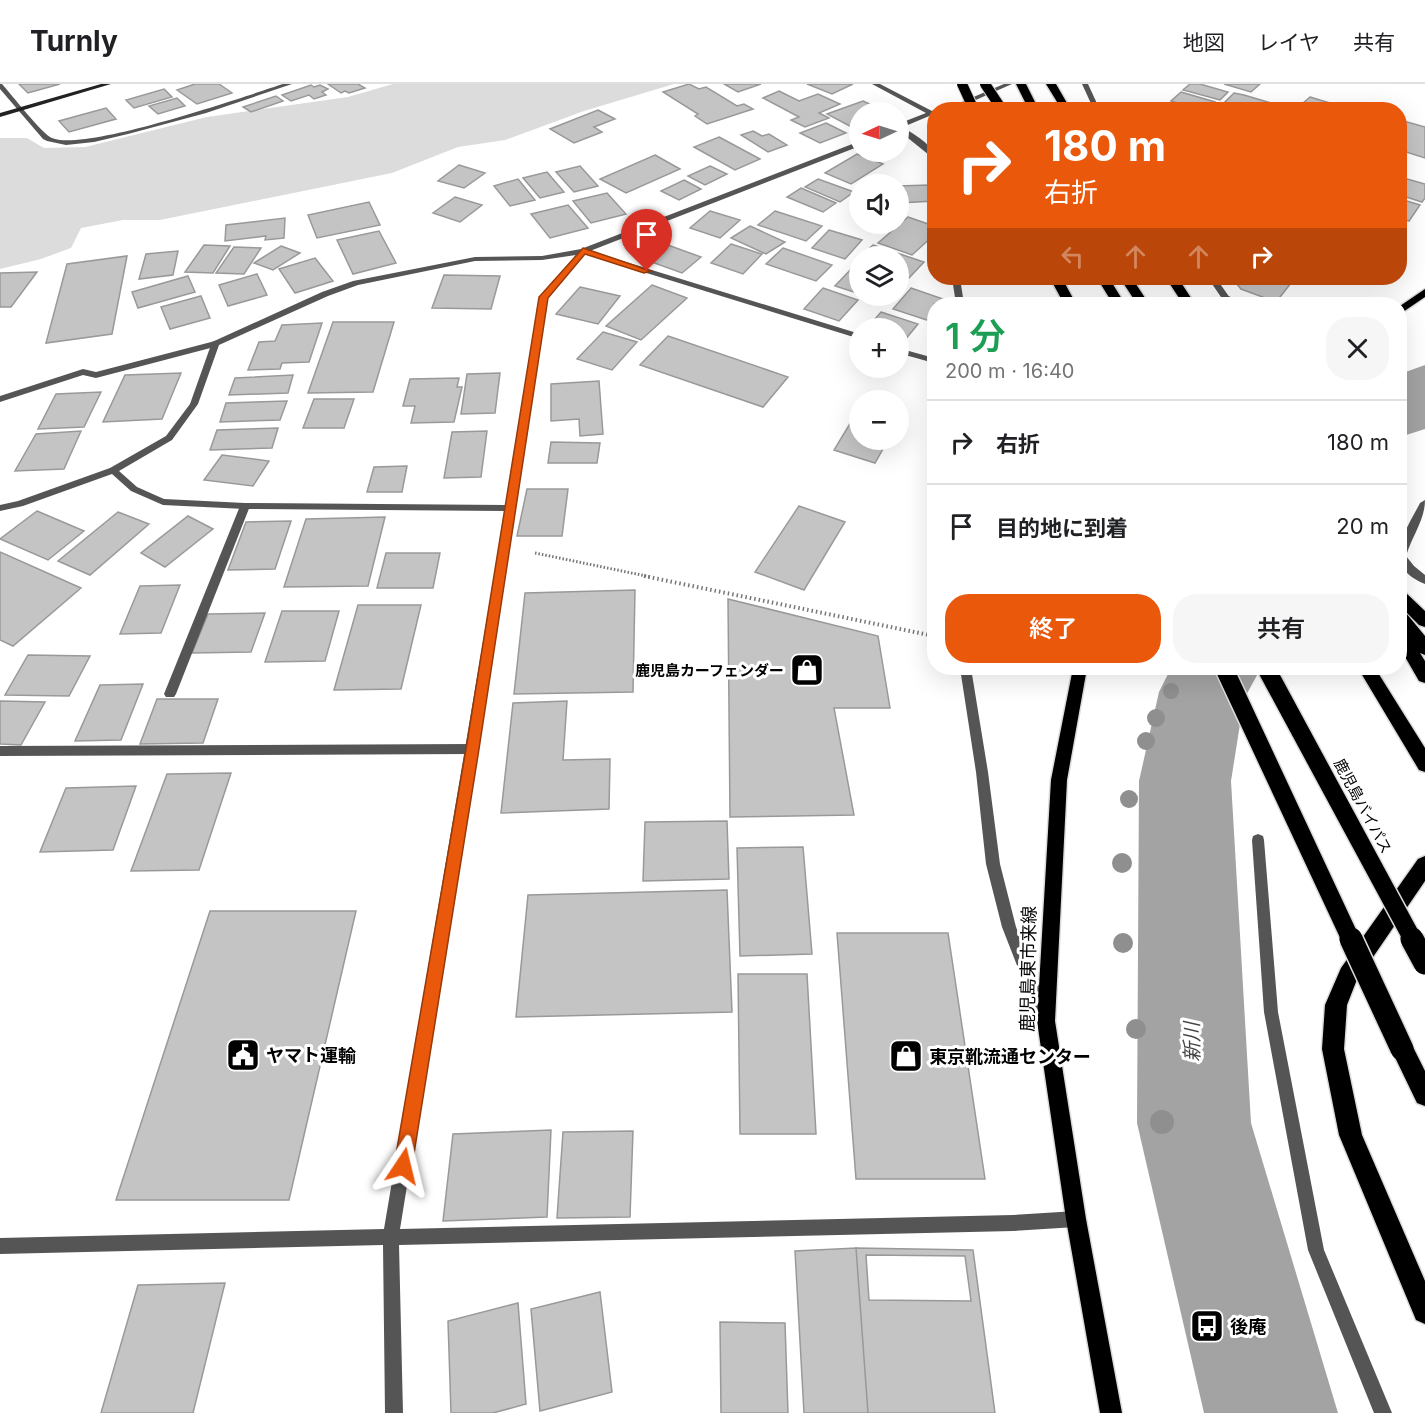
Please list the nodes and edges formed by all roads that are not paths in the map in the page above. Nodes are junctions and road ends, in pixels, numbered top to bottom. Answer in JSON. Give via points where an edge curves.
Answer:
{"nodes":[{"id":1,"x":108,"y":84,"type":"edge"},
{"id":2,"x":289,"y":84,"type":"edge"},
{"id":3,"x":875,"y":84,"type":"edge"},
{"id":4,"x":962,"y":84,"type":"edge"},
{"id":5,"x":985,"y":84,"type":"edge"},
{"id":6,"x":1009,"y":84,"type":"edge"},
{"id":7,"x":1021,"y":84,"type":"edge"},
{"id":8,"x":1084,"y":84,"type":"edge"},
{"id":9,"x":0,"y":85,"type":"edge"},
{"id":10,"x":1052,"y":86,"type":"edge"},
{"id":11,"x":965,"y":102,"type":"edge"},
{"id":12,"x":970,"y":102,"type":"edge"},
{"id":13,"x":998,"y":102,"type":"edge"},
{"id":14,"x":1030,"y":102,"type":"edge"},
{"id":15,"x":1062,"y":102,"type":"edge"},
{"id":16,"x":1093,"y":102,"type":"edge"},
{"id":17,"x":22,"y":109,"type":"junction"},
{"id":18,"x":927,"y":110,"type":"edge"},
{"id":19,"x":0,"y":115,"type":"edge"},
{"id":20,"x":927,"y":115,"type":"edge"},
{"id":21,"x":909,"y":123,"type":"edge"},
{"id":22,"x":909,"y":134,"type":"edge"},
{"id":23,"x":849,"y":147,"type":"edge"},
{"id":24,"x":927,"y":148,"type":"edge"},
{"id":25,"x":583,"y":251,"type":"junction"},
{"id":26,"x":1425,"y":292,"type":"edge"},
{"id":27,"x":1407,"y":306,"type":"edge"},
{"id":28,"x":849,"y":334,"type":"edge"},
{"id":29,"x":215,"y":344,"type":"junction"},
{"id":30,"x":909,"y":353,"type":"edge"},
{"id":31,"x":927,"y":359,"type":"edge"},
{"id":32,"x":0,"y":399,"type":"edge"},
{"id":33,"x":113,"y":470,"type":"junction"},
{"id":34,"x":1425,"y":503,"type":"edge"},
{"id":35,"x":245,"y":506,"type":"junction"},
{"id":36,"x":0,"y":508,"type":"edge"},
{"id":37,"x":511,"y":508,"type":"junction"},
{"id":38,"x":1407,"y":538,"type":"edge"},
{"id":39,"x":1407,"y":565,"type":"edge"},
{"id":40,"x":1425,"y":580,"type":"edge"},
{"id":41,"x":1407,"y":604,"type":"edge"},
{"id":42,"x":1425,"y":621,"type":"edge"},
{"id":43,"x":1407,"y":626,"type":"edge"},
{"id":44,"x":1407,"y":646,"type":"edge"},
{"id":45,"x":1425,"y":648,"type":"edge"},
{"id":46,"x":966,"y":675,"type":"edge"},
{"id":47,"x":1079,"y":675,"type":"edge"},
{"id":48,"x":1227,"y":675,"type":"edge"},
{"id":49,"x":1270,"y":675,"type":"edge"},
{"id":50,"x":1370,"y":675,"type":"edge"},
{"id":51,"x":1425,"y":676,"type":"edge"},
{"id":52,"x":170,"y":694,"type":"dead end"},
{"id":53,"x":472,"y":749,"type":"junction"},
{"id":54,"x":0,"y":751,"type":"edge"},
{"id":55,"x":1425,"y":764,"type":"edge"},
{"id":56,"x":1258,"y":840,"type":"dead end"},
{"id":57,"x":1425,"y":865,"type":"edge"},
{"id":58,"x":1425,"y":963,"type":"edge"},
{"id":59,"x":1046,"y":1021,"type":"junction"},
{"id":60,"x":1425,"y":1095,"type":"edge"},
{"id":61,"x":1076,"y":1219,"type":"junction"},
{"id":62,"x":391,"y":1236,"type":"junction"},
{"id":63,"x":0,"y":1246,"type":"edge"},
{"id":64,"x":1425,"y":1311,"type":"edge"},
{"id":65,"x":394,"y":1413,"type":"edge"},
{"id":66,"x":1111,"y":1413,"type":"edge"},
{"id":67,"x":1383,"y":1413,"type":"edge"}],
"edges":[{"from":1,"to":17,"type":"street"},
{"from":2,"to":17,"type":"street","via":[[138,130],[62,143],[47,140]]},
{"from":3,"to":18,"type":"street"},
{"from":4,"to":12,"type":"highway","bridge":true},
{"from":5,"to":13,"type":"highway","bridge":true},
{"from":6,"to":11,"type":"street"},
{"from":7,"to":14,"type":"highway"},
{"from":8,"to":16,"type":"street"},
{"from":9,"to":17,"type":"street"},
{"from":10,"to":15,"type":"highway"},
{"from":17,"to":19,"type":"street"},
{"from":20,"to":21,"type":"street"},
{"from":22,"to":24,"type":"street"},
{"from":23,"to":25,"type":"street"},
{"from":25,"to":28,"type":"street"},
{"from":25,"to":29,"type":"street","via":[[542,258],[475,259],[356,283]]},
{"from":25,"to":37,"type":"street","via":[[544,297]]},
{"from":26,"to":27,"type":"main road"},
{"from":29,"to":32,"type":"street","via":[[96,375],[83,372]]},
{"from":29,"to":33,"type":"street","via":[[194,404],[169,438]]},
{"from":30,"to":31,"type":"street"},
{"from":33,"to":35,"type":"street","via":[[134,489],[163,502]]},
{"from":33,"to":36,"type":"street"},
{"from":34,"to":38,"type":"street"},
{"from":35,"to":37,"type":"street"},
{"from":35,"to":52,"type":"street"},
{"from":37,"to":53,"type":"street"},
{"from":39,"to":40,"type":"street"},
{"from":41,"to":42,"type":"highway"},
{"from":43,"to":45,"type":"highway"},
{"from":44,"to":51,"type":"highway"},
{"from":46,"to":59,"type":"street","via":[[993,864],[1009,927]]},
{"from":47,"to":59,"type":"main road","name":"鹿児島東市来線","via":[[1059,780]]},
{"from":48,"to":60,"type":"highway","bridge":true},
{"from":49,"to":58,"type":"highway","name":"鹿児島バイパス","bridge":true},
{"from":50,"to":55,"type":"highway"},
{"from":53,"to":54,"type":"street"},
{"from":53,"to":62,"type":"street"},
{"from":56,"to":67,"type":"street","via":[[1271,1012],[1316,1250]]},
{"from":57,"to":64,"type":"highway","via":[[1348,975],[1336,1005],[1333,1049],[1351,1135]]},
{"from":59,"to":61,"type":"main road","name":"鹿児島東市来線"},
{"from":61,"to":62,"type":"street"},
{"from":61,"to":66,"type":"main road","name":"鹿児島東市来線"},
{"from":62,"to":63,"type":"street"},
{"from":62,"to":65,"type":"street"}]}
